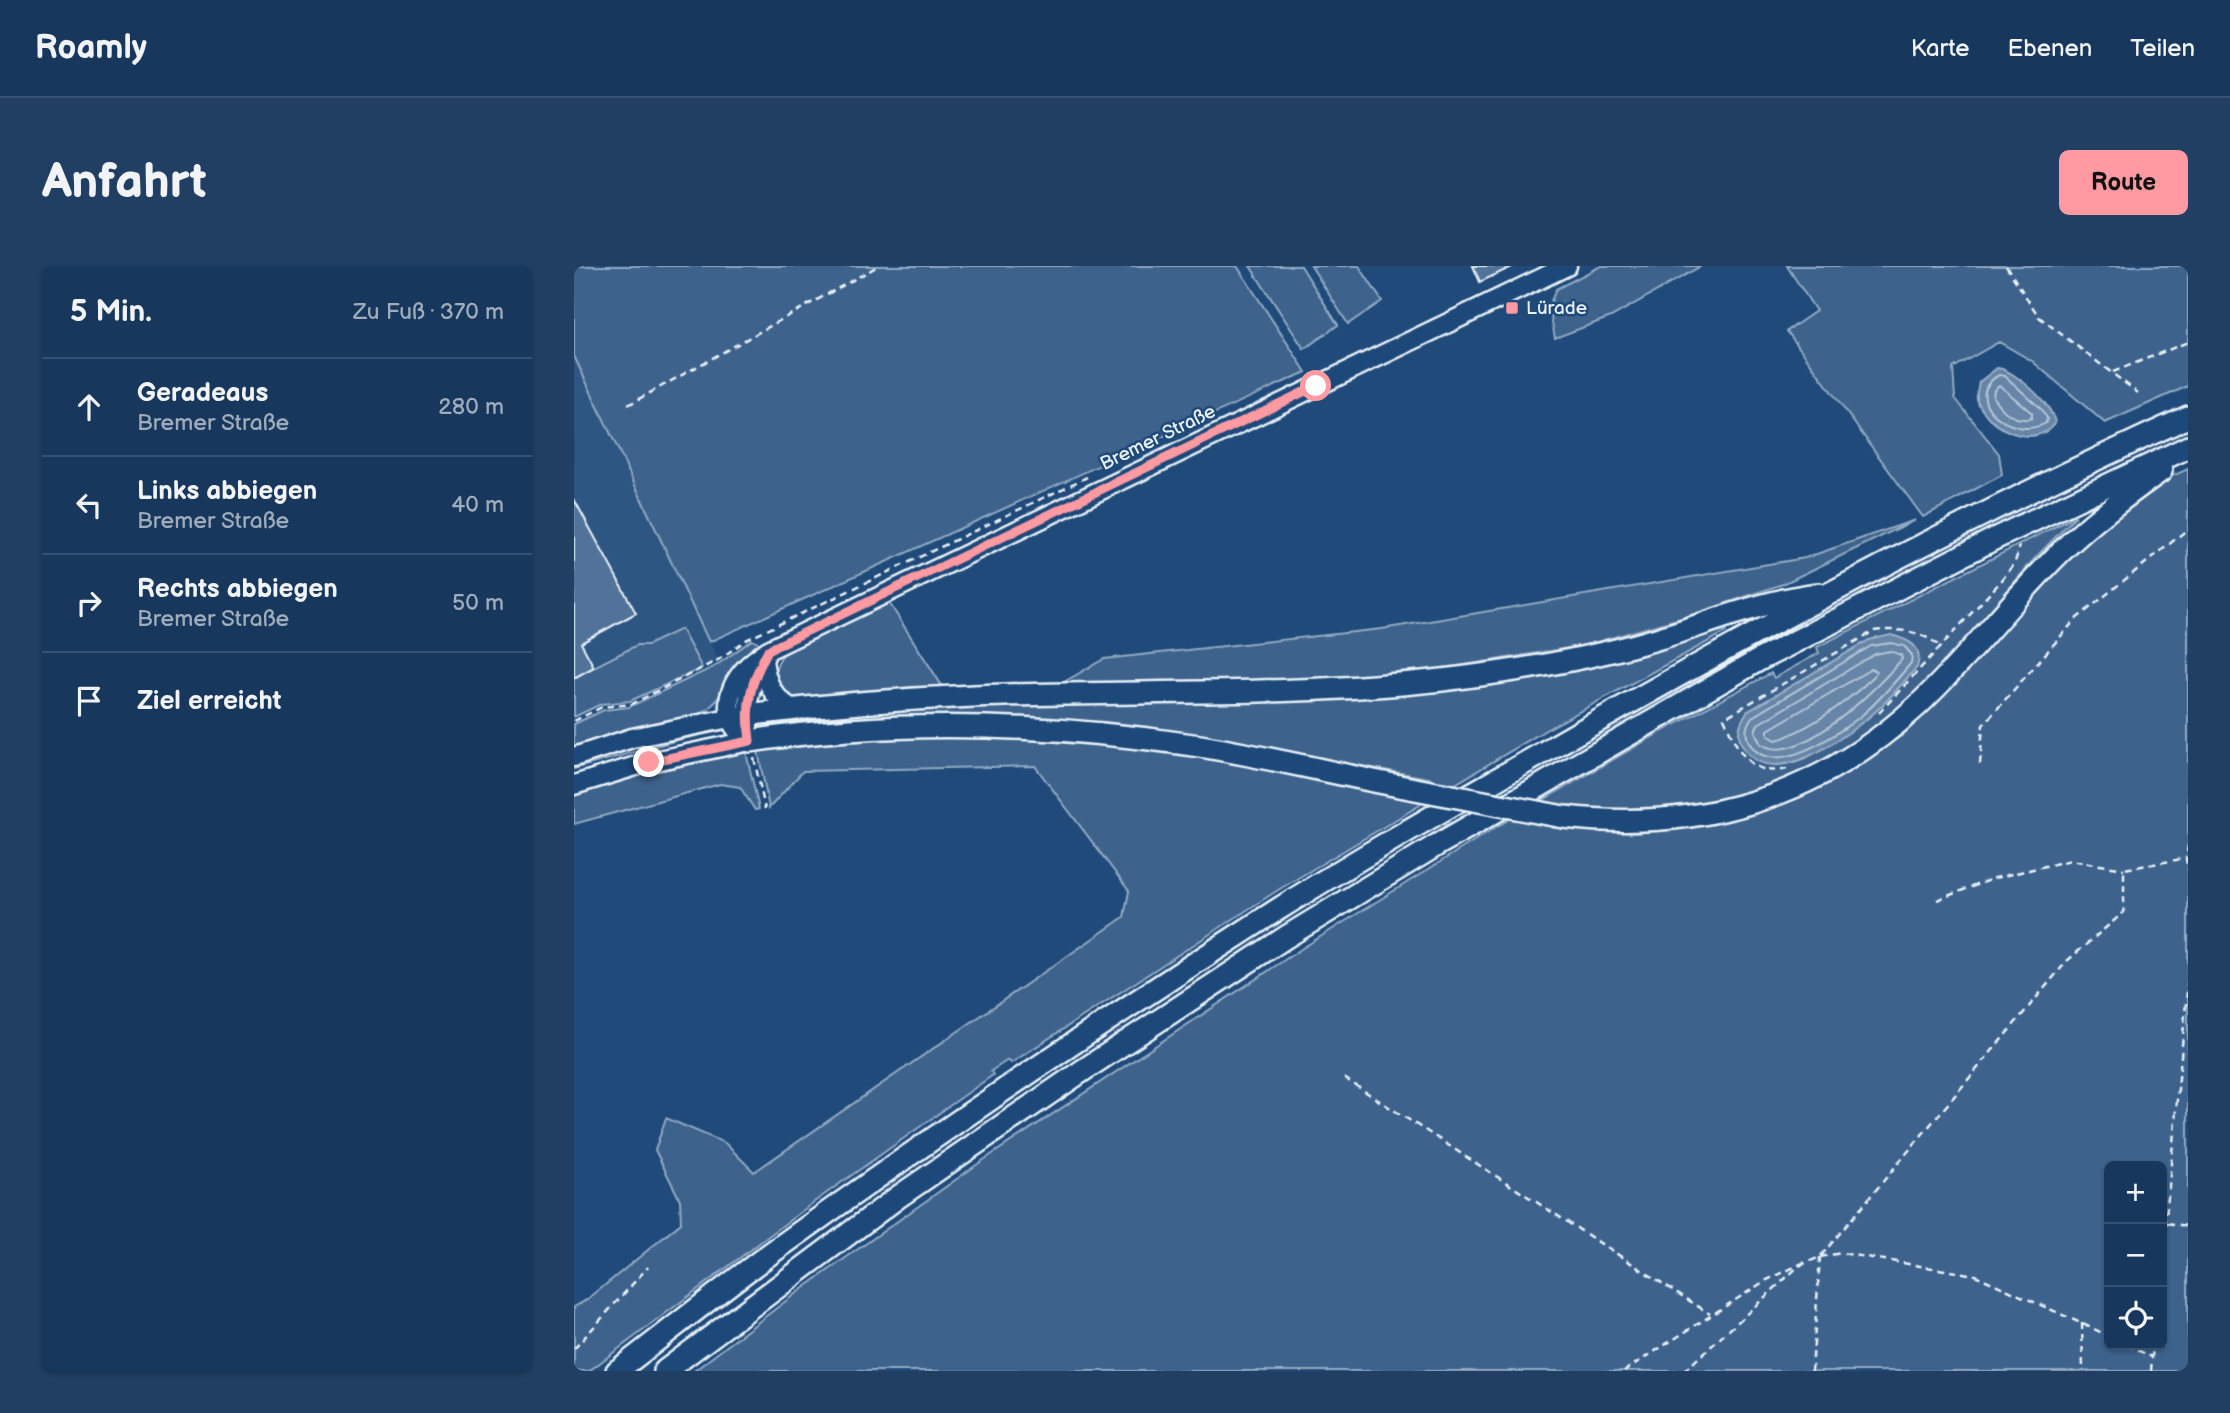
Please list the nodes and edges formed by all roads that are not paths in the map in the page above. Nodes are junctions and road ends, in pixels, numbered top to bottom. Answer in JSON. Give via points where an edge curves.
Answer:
{"nodes":[{"id":1,"x":1567,"y":266,"type":"edge"},
{"id":2,"x":2188,"y":417,"type":"edge"},
{"id":3,"x":2188,"y":450,"type":"edge"},
{"id":4,"x":1831,"y":592,"type":"junction"},
{"id":5,"x":766,"y":655,"type":"junction"},
{"id":6,"x":793,"y":709,"type":"junction"},
{"id":7,"x":738,"y":716,"type":"junction"},
{"id":8,"x":750,"y":741,"type":"junction"},
{"id":9,"x":574,"y":757,"type":"edge"},
{"id":10,"x":574,"y":785,"type":"edge"},
{"id":11,"x":617,"y":1371,"type":"edge"},
{"id":12,"x":665,"y":1371,"type":"edge"}],
"edges":[{"from":1,"to":5,"type":"main road","name":"Bremer Straße"},
{"from":2,"to":4,"type":"highway"},
{"from":3,"to":8,"type":"highway","bridge":true,"via":[[2076,536],[1919,705],[1874,741],[1832,768],[1769,797],[1703,815],[1627,822],[1564,817],[1202,747],[1072,732],[902,727]]},
{"from":3,"to":12,"type":"highway","via":[[2024,525],[1759,660],[1437,845],[1286,937],[898,1196]]},
{"from":4,"to":6,"type":"highway","via":[[1784,598],[1606,652],[1443,680],[1273,690],[974,696]]},
{"from":4,"to":11,"type":"highway","via":[[1469,795],[1281,908],[1006,1089],[769,1255]]},
{"from":5,"to":6,"type":"main road","via":[[768,684],[777,698]]},
{"from":5,"to":7,"type":"main road"},
{"from":6,"to":7,"type":"highway"},
{"from":7,"to":8,"type":"main road"},
{"from":7,"to":9,"type":"main road","via":[[632,738]]},
{"from":8,"to":10,"type":"main road","via":[[649,762]]}]}
